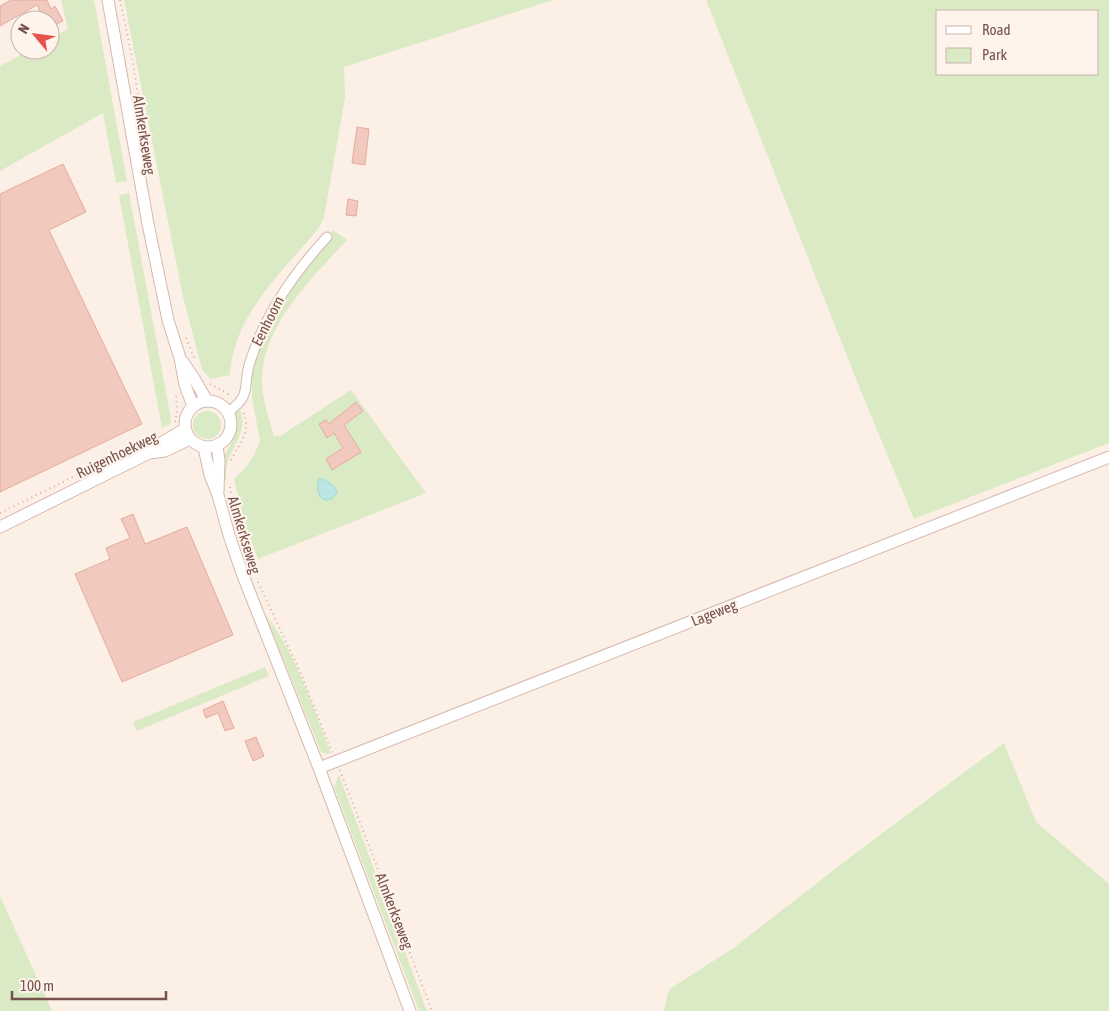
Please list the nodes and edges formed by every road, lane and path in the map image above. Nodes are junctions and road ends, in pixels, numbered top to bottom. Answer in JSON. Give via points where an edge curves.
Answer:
{"nodes":[{"id":1,"x":108,"y":0,"type":"edge"},
{"id":2,"x":120,"y":0,"type":"edge"},
{"id":3,"x":146,"y":149,"type":"dead end"},
{"id":4,"x":327,"y":237,"type":"dead end"},
{"id":5,"x":184,"y":334,"type":"dead end"},
{"id":6,"x":196,"y":361,"type":"dead end"},
{"id":7,"x":194,"y":380,"type":"junction"},
{"id":8,"x":207,"y":401,"type":"junction"},
{"id":9,"x":240,"y":404,"type":"junction"},
{"id":10,"x":193,"y":406,"type":"junction"},
{"id":11,"x":228,"y":412,"type":"junction"},
{"id":12,"x":174,"y":424,"type":"dead end"},
{"id":13,"x":188,"y":434,"type":"junction"},
{"id":14,"x":152,"y":438,"type":"dead end"},
{"id":15,"x":217,"y":446,"type":"junction"},
{"id":16,"x":204,"y":448,"type":"junction"},
{"id":17,"x":1109,"y":457,"type":"edge"},
{"id":18,"x":229,"y":466,"type":"dead end"},
{"id":19,"x":229,"y":480,"type":"dead end"},
{"id":20,"x":218,"y":495,"type":"junction"},
{"id":21,"x":0,"y":512,"type":"edge"},
{"id":22,"x":235,"y":517,"type":"dead end"},
{"id":23,"x":0,"y":526,"type":"edge"},
{"id":24,"x":255,"y":574,"type":"dead end"},
{"id":25,"x":336,"y":762,"type":"junction"},
{"id":26,"x":319,"y":768,"type":"junction"},
{"id":27,"x":410,"y":1011,"type":"edge"},
{"id":28,"x":432,"y":1011,"type":"edge"}],
"edges":[{"from":1,"to":7,"type":"street","name":"Almkerkseweg","via":[[168,320],[180,358]]},
{"from":2,"to":3,"type":"path","name":"Almkerkseweg"},
{"from":4,"to":9,"type":"street","name":"Eenhoorn","via":[[301,265],[264,325],[248,368]]},
{"from":5,"to":6,"type":"path"},
{"from":7,"to":8,"type":"street","name":"Almkerkseweg"},
{"from":7,"to":9,"type":"path","via":[[208,383],[233,396]]},
{"from":7,"to":10,"type":"street","name":"Almkerkseweg"},
{"from":7,"to":12,"type":"path","name":"Ruigenhoekweg","via":[[176,393]]},
{"from":8,"to":10,"type":"street"},
{"from":8,"to":11,"type":"street","via":[[219,404]]},
{"from":9,"to":11,"type":"street"},
{"from":9,"to":18,"type":"path","via":[[246,416],[246,430]]},
{"from":10,"to":13,"type":"street","via":[[185,421]]},
{"from":11,"to":15,"type":"street","via":[[231,420],[229,436]]},
{"from":13,"to":16,"type":"street"},
{"from":13,"to":23,"type":"street","name":"Ruigenhoekweg","via":[[165,451],[149,453]]},
{"from":14,"to":21,"type":"path","name":"Ruigenhoekweg"},
{"from":15,"to":16,"type":"street"},
{"from":15,"to":20,"type":"street","name":"Almkerkseweg"},
{"from":16,"to":20,"type":"street","name":"Almkerkseweg"},
{"from":17,"to":25,"type":"street","name":"Lageweg"},
{"from":19,"to":22,"type":"path","name":"Almkerkseweg"},
{"from":20,"to":26,"type":"street","name":"Almkerkseweg","via":[[242,573]]},
{"from":24,"to":25,"type":"path","name":"Almkerkseweg","via":[[301,674]]},
{"from":25,"to":26,"type":"street","name":"Lageweg"},
{"from":25,"to":28,"type":"path","name":"Almkerkseweg"},
{"from":26,"to":27,"type":"street","name":"Almkerkseweg"}]}
